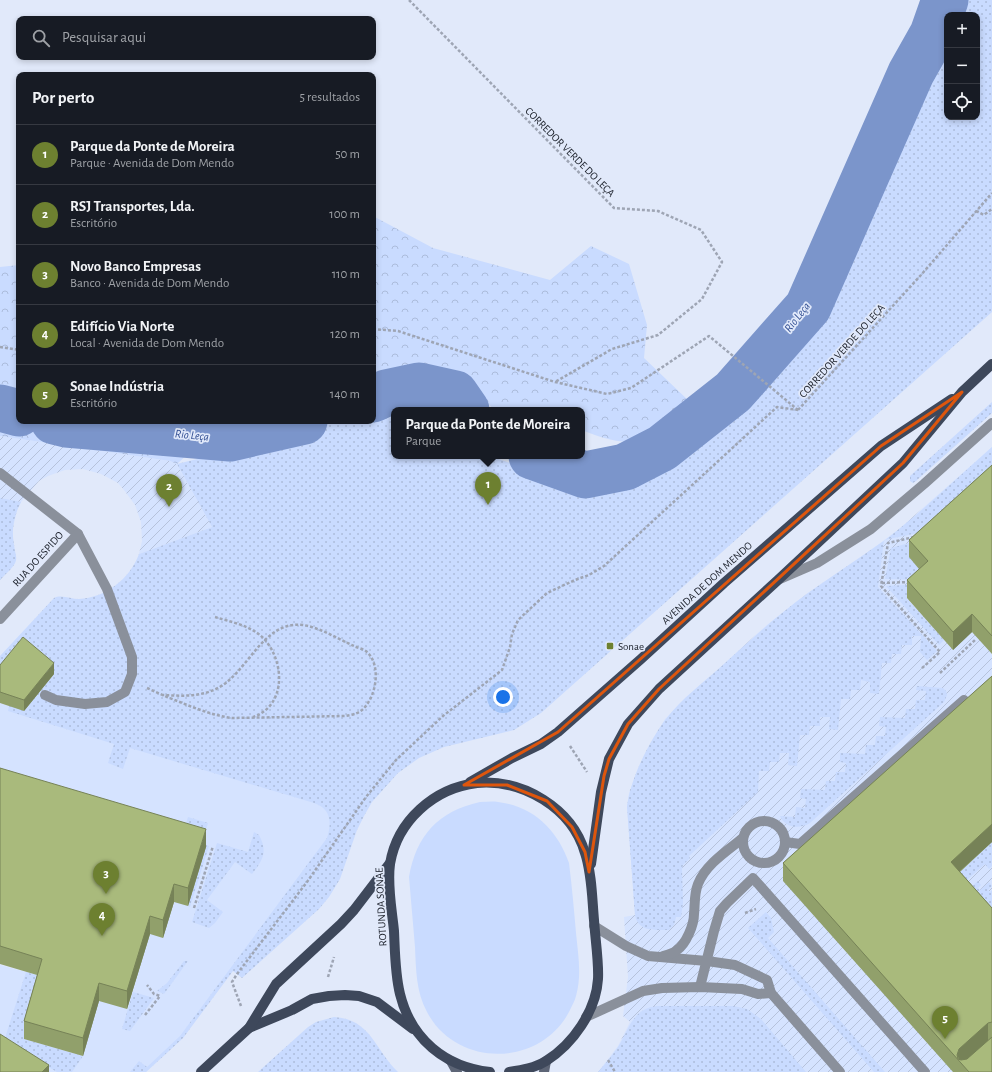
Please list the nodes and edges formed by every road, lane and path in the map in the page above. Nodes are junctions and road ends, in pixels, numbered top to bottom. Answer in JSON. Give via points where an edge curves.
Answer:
{"nodes":[{"id":1,"x":409,"y":0,"type":"edge"},
{"id":2,"x":992,"y":192,"type":"edge"},
{"id":3,"x":992,"y":209,"type":"edge"},
{"id":4,"x":976,"y":211,"type":"junction"},
{"id":5,"x":376,"y":329,"type":"edge"},
{"id":6,"x":0,"y":348,"type":"edge"},
{"id":7,"x":16,"y":350,"type":"edge"},
{"id":8,"x":992,"y":364,"type":"edge"},
{"id":9,"x":555,"y":382,"type":"junction"},
{"id":10,"x":962,"y":392,"type":"junction"},
{"id":11,"x":798,"y":410,"type":"junction"},
{"id":12,"x":992,"y":423,"type":"edge"},
{"id":13,"x":0,"y":473,"type":"edge"},
{"id":14,"x":0,"y":479,"type":"edge"},
{"id":15,"x":12,"y":482,"type":"junction"},
{"id":16,"x":78,"y":534,"type":"junction"},
{"id":17,"x":917,"y":537,"type":"edge"},
{"id":18,"x":778,"y":580,"type":"junction"},
{"id":19,"x":911,"y":582,"type":"edge"},
{"id":20,"x":882,"y":583,"type":"junction"},
{"id":21,"x":215,"y":617,"type":"dead end"},
{"id":22,"x":0,"y":619,"type":"edge"},
{"id":23,"x":265,"y":640,"type":"junction"},
{"id":24,"x":976,"y":640,"type":"edge"},
{"id":25,"x":921,"y":669,"type":"dead end"},
{"id":26,"x":940,"y":673,"type":"dead end"},
{"id":27,"x":130,"y":679,"type":"junction"},
{"id":28,"x":45,"y":695,"type":"dead end"},
{"id":29,"x":163,"y":695,"type":"junction"},
{"id":30,"x":964,"y":700,"type":"edge"},
{"id":31,"x":251,"y":718,"type":"junction"},
{"id":32,"x":567,"y":742,"type":"dead end"},
{"id":33,"x":587,"y":773,"type":"dead end"},
{"id":34,"x":464,"y":785,"type":"junction"},
{"id":35,"x":743,"y":838,"type":"junction"},
{"id":36,"x":785,"y":842,"type":"junction"},
{"id":37,"x":213,"y":846,"type":"dead end"},
{"id":38,"x":761,"y":862,"type":"junction"},
{"id":39,"x":390,"y":863,"type":"junction"},
{"id":40,"x":589,"y":872,"type":"junction"},
{"id":41,"x":753,"y":878,"type":"junction"},
{"id":42,"x":762,"y":907,"type":"dead end"},
{"id":43,"x":194,"y":908,"type":"dead end"},
{"id":44,"x":739,"y":915,"type":"dead end"},
{"id":45,"x":594,"y":926,"type":"junction"},
{"id":46,"x":336,"y":950,"type":"dead end"},
{"id":47,"x":661,"y":957,"type":"junction"},
{"id":48,"x":706,"y":961,"type":"junction"},
{"id":49,"x":327,"y":981,"type":"dead end"},
{"id":50,"x":147,"y":985,"type":"dead end"},
{"id":51,"x":700,"y":987,"type":"junction"},
{"id":52,"x":771,"y":993,"type":"junction"},
{"id":53,"x":144,"y":1015,"type":"dead end"},
{"id":54,"x":586,"y":1017,"type":"junction"},
{"id":55,"x":249,"y":1028,"type":"junction"},
{"id":56,"x":418,"y":1032,"type":"junction"},
{"id":57,"x":608,"y":1060,"type":"dead end"},
{"id":58,"x":451,"y":1061,"type":"junction"},
{"id":59,"x":546,"y":1061,"type":"junction"},
{"id":60,"x":201,"y":1072,"type":"edge"},
{"id":61,"x":456,"y":1072,"type":"edge"},
{"id":62,"x":490,"y":1072,"type":"edge"},
{"id":63,"x":509,"y":1072,"type":"edge"},
{"id":64,"x":544,"y":1072,"type":"edge"},
{"id":65,"x":615,"y":1072,"type":"edge"},
{"id":66,"x":840,"y":1072,"type":"edge"},
{"id":67,"x":925,"y":1072,"type":"edge"}],
"edges":[{"from":1,"to":9,"type":"path","name":"CORREDOR VERDE DO LEÇA","via":[[614,208],[658,210],[701,230],[722,262],[702,299],[658,335],[612,349]]},
{"from":2,"to":4,"type":"path","name":"CORREDOR VERDE DO LEÇA"},
{"from":3,"to":4,"type":"path","via":[[984,215]]},
{"from":4,"to":11,"type":"path","name":"CORREDOR VERDE DO LEÇA"},
{"from":5,"to":9,"type":"path","name":"CORREDOR VERDE DO LEÇA","via":[[398,331]]},
{"from":6,"to":7,"type":"path"},
{"from":8,"to":10,"type":"main road","name":"AVENIDA DE DOM MENDO"},
{"from":9,"to":11,"type":"path","name":"CORREDOR VERDE DO LEÇA","via":[[607,394],[631,388],[710,336]]},
{"from":10,"to":18,"type":"main road","name":"AVENIDA DE DOM MENDO","via":[[903,464]]},
{"from":10,"to":34,"type":"main road","name":"AVENIDA DE DOM MENDO","via":[[881,446],[558,732],[541,744]]},
{"from":11,"to":55,"type":"path","via":[[778,407],[604,566],[547,593],[518,620],[502,670],[443,716],[396,760],[366,796],[307,882],[237,974],[232,982]]},
{"from":12,"to":18,"type":"lane","via":[[871,529],[817,563]]},
{"from":13,"to":15,"type":"lane"},
{"from":14,"to":15,"type":"lane"},
{"from":15,"to":16,"type":"lane"},
{"from":16,"to":22,"type":"lane","name":"RUA DO ESPIDO"},
{"from":16,"to":27,"type":"lane","via":[[107,589],[132,657]]},
{"from":17,"to":20,"type":"path","via":[[888,543]]},
{"from":18,"to":40,"type":"main road","name":"AVENIDA DE DOM MENDO","via":[[659,689],[628,724],[607,765]]},
{"from":19,"to":20,"type":"path"},
{"from":20,"to":25,"type":"path","via":[[940,652]]},
{"from":21,"to":23,"type":"path","via":[[241,625]]},
{"from":23,"to":29,"type":"path","via":[[243,667],[217,689],[199,696]]},
{"from":23,"to":31,"type":"path","via":[[277,663],[278,692],[271,705]]},
{"from":23,"to":31,"type":"path","via":[[274,632],[288,626],[303,625],[321,631],[367,652],[373,661],[376,674],[375,688],[370,701],[355,714]]},
{"from":24,"to":26,"type":"path"},
{"from":27,"to":28,"type":"lane","via":[[125,692],[107,702],[85,704],[56,700]]},
{"from":27,"to":29,"type":"path"},
{"from":29,"to":31,"type":"path","via":[[217,716]]},
{"from":30,"to":36,"type":"lane","via":[[800,844]]},
{"from":32,"to":33,"type":"path"},
{"from":34,"to":39,"type":"main road","name":"ROTUNDA SONAE","via":[[433,799],[412,817],[399,838]]},
{"from":34,"to":40,"type":"main road","name":"ROTUNDA SONAE","via":[[507,785],[547,801],[572,827],[585,852]]},
{"from":35,"to":36,"type":"lane","via":[[745,832],[755,823],[762,821],[775,824],[784,835]]},
{"from":35,"to":38,"type":"lane","via":[[745,851],[749,857]]},
{"from":35,"to":47,"type":"lane","via":[[707,869],[698,884],[694,916],[686,939],[677,950]]},
{"from":36,"to":38,"type":"lane","via":[[783,850],[774,860]]},
{"from":37,"to":43,"type":"path"},
{"from":38,"to":41,"type":"lane"},
{"from":39,"to":55,"type":"main road","via":[[341,924],[276,984]]},
{"from":39,"to":56,"type":"main road","name":"ROTUNDA SONAE","via":[[398,979],[404,1008]]},
{"from":40,"to":45,"type":"main road","name":"ROTUNDA SONAE"},
{"from":41,"to":48,"type":"lane","via":[[720,912]]},
{"from":41,"to":67,"type":"lane"},
{"from":42,"to":44,"type":"path"},
{"from":45,"to":47,"type":"lane","via":[[626,946],[648,956]]},
{"from":45,"to":54,"type":"main road","name":"ROTUNDA SONAE","via":[[598,978],[595,998]]},
{"from":46,"to":49,"type":"path"},
{"from":47,"to":48,"type":"lane"},
{"from":48,"to":51,"type":"lane"},
{"from":48,"to":52,"type":"lane","via":[[735,964],[749,970],[767,980]]},
{"from":50,"to":53,"type":"path","via":[[154,994],[160,996]]},
{"from":51,"to":52,"type":"lane","via":[[742,990],[758,994]]},
{"from":51,"to":54,"type":"lane","via":[[644,990]]},
{"from":52,"to":66,"type":"lane"},
{"from":54,"to":59,"type":"main road","name":"ROTUNDA SONAE","via":[[562,1048]]},
{"from":55,"to":56,"type":"main road","via":[[312,999],[345,995],[359,996],[377,1002]]},
{"from":55,"to":60,"type":"main road"},
{"from":56,"to":58,"type":"main road","name":"ROTUNDA SONAE","via":[[427,1044]]},
{"from":57,"to":65,"type":"path"},
{"from":58,"to":61,"type":"main road"},
{"from":58,"to":62,"type":"main road","name":"ROTUNDA SONAE","via":[[467,1068]]},
{"from":59,"to":63,"type":"main road","name":"ROTUNDA SONAE","via":[[527,1069]]},
{"from":59,"to":64,"type":"main road"}]}
